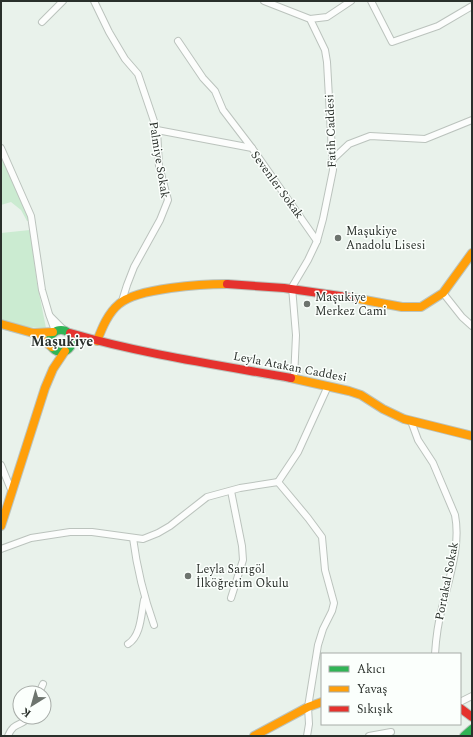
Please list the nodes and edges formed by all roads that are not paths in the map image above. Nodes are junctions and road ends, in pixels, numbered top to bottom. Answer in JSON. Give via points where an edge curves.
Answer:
{"nodes":[{"id":1,"x":63,"y":1,"type":"edge"},
{"id":2,"x":94,"y":1,"type":"edge"},
{"id":3,"x":264,"y":1,"type":"edge"},
{"id":4,"x":351,"y":1,"type":"edge"},
{"id":5,"x":371,"y":1,"type":"edge"},
{"id":6,"x":472,"y":6,"type":"edge"},
{"id":7,"x":310,"y":19,"type":"junction"},
{"id":8,"x":42,"y":22,"type":"dead end"},
{"id":9,"x":178,"y":41,"type":"dead end"},
{"id":10,"x":472,"y":120,"type":"edge"},
{"id":11,"x":157,"y":130,"type":"junction"},
{"id":12,"x":1,"y":148,"type":"edge"},
{"id":13,"x":252,"y":148,"type":"junction"},
{"id":14,"x":332,"y":160,"type":"junction"},
{"id":15,"x":317,"y":240,"type":"junction"},
{"id":16,"x":472,"y":252,"type":"edge"},
{"id":17,"x":292,"y":287,"type":"junction"},
{"id":18,"x":443,"y":293,"type":"junction"},
{"id":19,"x":122,"y":301,"type":"junction"},
{"id":20,"x":49,"y":314,"type":"junction"},
{"id":21,"x":1,"y":324,"type":"edge"},
{"id":22,"x":472,"y":326,"type":"edge"},
{"id":23,"x":67,"y":331,"type":"junction"},
{"id":24,"x":54,"y":332,"type":"junction"},
{"id":25,"x":33,"y":333,"type":"junction"},
{"id":26,"x":97,"y":341,"type":"junction"},
{"id":27,"x":72,"y":345,"type":"junction"},
{"id":28,"x":53,"y":348,"type":"junction"},
{"id":29,"x":66,"y":351,"type":"junction"},
{"id":30,"x":53,"y":369,"type":"junction"},
{"id":31,"x":294,"y":379,"type":"junction"},
{"id":32,"x":328,"y":386,"type":"junction"},
{"id":33,"x":411,"y":421,"type":"junction"},
{"id":34,"x":472,"y":436,"type":"edge"},
{"id":35,"x":1,"y":465,"type":"edge"},
{"id":36,"x":278,"y":482,"type":"junction"},
{"id":37,"x":231,"y":491,"type":"junction"},
{"id":38,"x":12,"y":492,"type":"junction"},
{"id":39,"x":1,"y":526,"type":"edge"},
{"id":40,"x":133,"y":538,"type":"junction"},
{"id":41,"x":1,"y":549,"type":"edge"},
{"id":42,"x":231,"y":598,"type":"dead end"},
{"id":43,"x":145,"y":599,"type":"junction"},
{"id":44,"x":154,"y":625,"type":"dead end"},
{"id":45,"x":128,"y":644,"type":"dead end"},
{"id":46,"x":435,"y":653,"type":"edge"},
{"id":47,"x":472,"y":696,"type":"edge"},
{"id":48,"x":321,"y":702,"type":"edge"},
{"id":49,"x":461,"y":702,"type":"edge"},
{"id":50,"x":308,"y":707,"type":"junction"},
{"id":51,"x":461,"y":709,"type":"edge"},
{"id":52,"x":472,"y":718,"type":"edge"},
{"id":53,"x":15,"y":725,"type":"edge"},
{"id":54,"x":472,"y":730,"type":"edge"},
{"id":55,"x":391,"y":732,"type":"dead end"},
{"id":56,"x":8,"y":736,"type":"edge"},
{"id":57,"x":254,"y":736,"type":"edge"},
{"id":58,"x":306,"y":736,"type":"edge"},
{"id":59,"x":369,"y":736,"type":"edge"},
{"id":60,"x":464,"y":736,"type":"edge"}],
"edges":[{"from":1,"to":8,"type":"street"},
{"from":2,"to":11,"type":"street","name":"Palmiye Sokak","via":[[125,59],[138,74]]},
{"from":3,"to":7,"type":"street"},
{"from":4,"to":7,"type":"street","via":[[327,17]]},
{"from":5,"to":6,"type":"street","via":[[392,42],[438,26]]},
{"from":7,"to":14,"type":"street","name":"Fatih Caddesi","via":[[326,55]]},
{"from":9,"to":13,"type":"street","via":[[215,91],[223,110]]},
{"from":10,"to":14,"type":"street","via":[[425,139],[370,136],[349,144]]},
{"from":11,"to":13,"type":"street","name":"Sevenler Sokak"},
{"from":11,"to":19,"type":"street","name":"Palmiye Sokak","via":[[159,166],[168,200],[134,267]]},
{"from":12,"to":20,"type":"street","via":[[31,216],[42,290]]},
{"from":13,"to":15,"type":"street","name":"Sevenler Sokak"},
{"from":14,"to":15,"type":"street","name":"Fatih Caddesi","via":[[333,170]]},
{"from":15,"to":17,"type":"street","name":"Fatih Caddesi"},
{"from":16,"to":18,"type":"main road"},
{"from":17,"to":18,"type":"main road","via":[[402,307],[421,307]]},
{"from":17,"to":19,"type":"main road","via":[[193,285]]},
{"from":17,"to":31,"type":"street","via":[[296,335]]},
{"from":18,"to":22,"type":"street"},
{"from":19,"to":26,"type":"main road","via":[[110,315]]},
{"from":20,"to":23,"type":"street"},
{"from":20,"to":24,"type":"street"},
{"from":21,"to":25,"type":"main road"},
{"from":23,"to":24,"type":"main road","via":[[60,329]]},
{"from":23,"to":26,"type":"main road"},
{"from":23,"to":27,"type":"main road","via":[[72,338]]},
{"from":24,"to":25,"type":"main road"},
{"from":24,"to":28,"type":"main road","via":[[50,339]]},
{"from":25,"to":28,"type":"main road"},
{"from":26,"to":27,"type":"main road"},
{"from":26,"to":31,"type":"main road","name":"Leyla Atakan Caddesi"},
{"from":27,"to":29,"type":"main road"},
{"from":28,"to":29,"type":"main road","via":[[58,352]]},
{"from":28,"to":30,"type":"main road"},
{"from":29,"to":30,"type":"main road"},
{"from":30,"to":38,"type":"main road"},
{"from":31,"to":32,"type":"main road","name":"Leyla Atakan Caddesi"},
{"from":32,"to":33,"type":"main road","name":"Leyla Atakan Caddesi","via":[[357,393],[382,409]]},
{"from":32,"to":36,"type":"street","via":[[298,452]]},
{"from":33,"to":34,"type":"main road","name":"Leyla Atakan Caddesi"},
{"from":33,"to":46,"type":"street","name":"Portakal Sokak","via":[[418,440],[433,463],[457,524],[455,552]]},
{"from":35,"to":38,"type":"street"},
{"from":36,"to":37,"type":"street"},
{"from":36,"to":50,"type":"street","via":[[322,537],[325,570],[334,603],[320,640]]},
{"from":37,"to":40,"type":"street","via":[[207,497],[158,534],[143,539]]},
{"from":37,"to":42,"type":"street","via":[[242,542],[243,560]]},
{"from":38,"to":39,"type":"main road"},
{"from":40,"to":41,"type":"street","via":[[92,532],[58,533],[31,538]]},
{"from":40,"to":43,"type":"street"},
{"from":43,"to":44,"type":"street"},
{"from":43,"to":45,"type":"street","via":[[136,636]]},
{"from":47,"to":49,"type":"street"},
{"from":48,"to":50,"type":"main road"},
{"from":50,"to":57,"type":"main road"},
{"from":50,"to":58,"type":"street","via":[[309,724]]},
{"from":51,"to":52,"type":"main road"},
{"from":53,"to":56,"type":"street"},
{"from":54,"to":60,"type":"main road"},
{"from":55,"to":59,"type":"street"}]}
